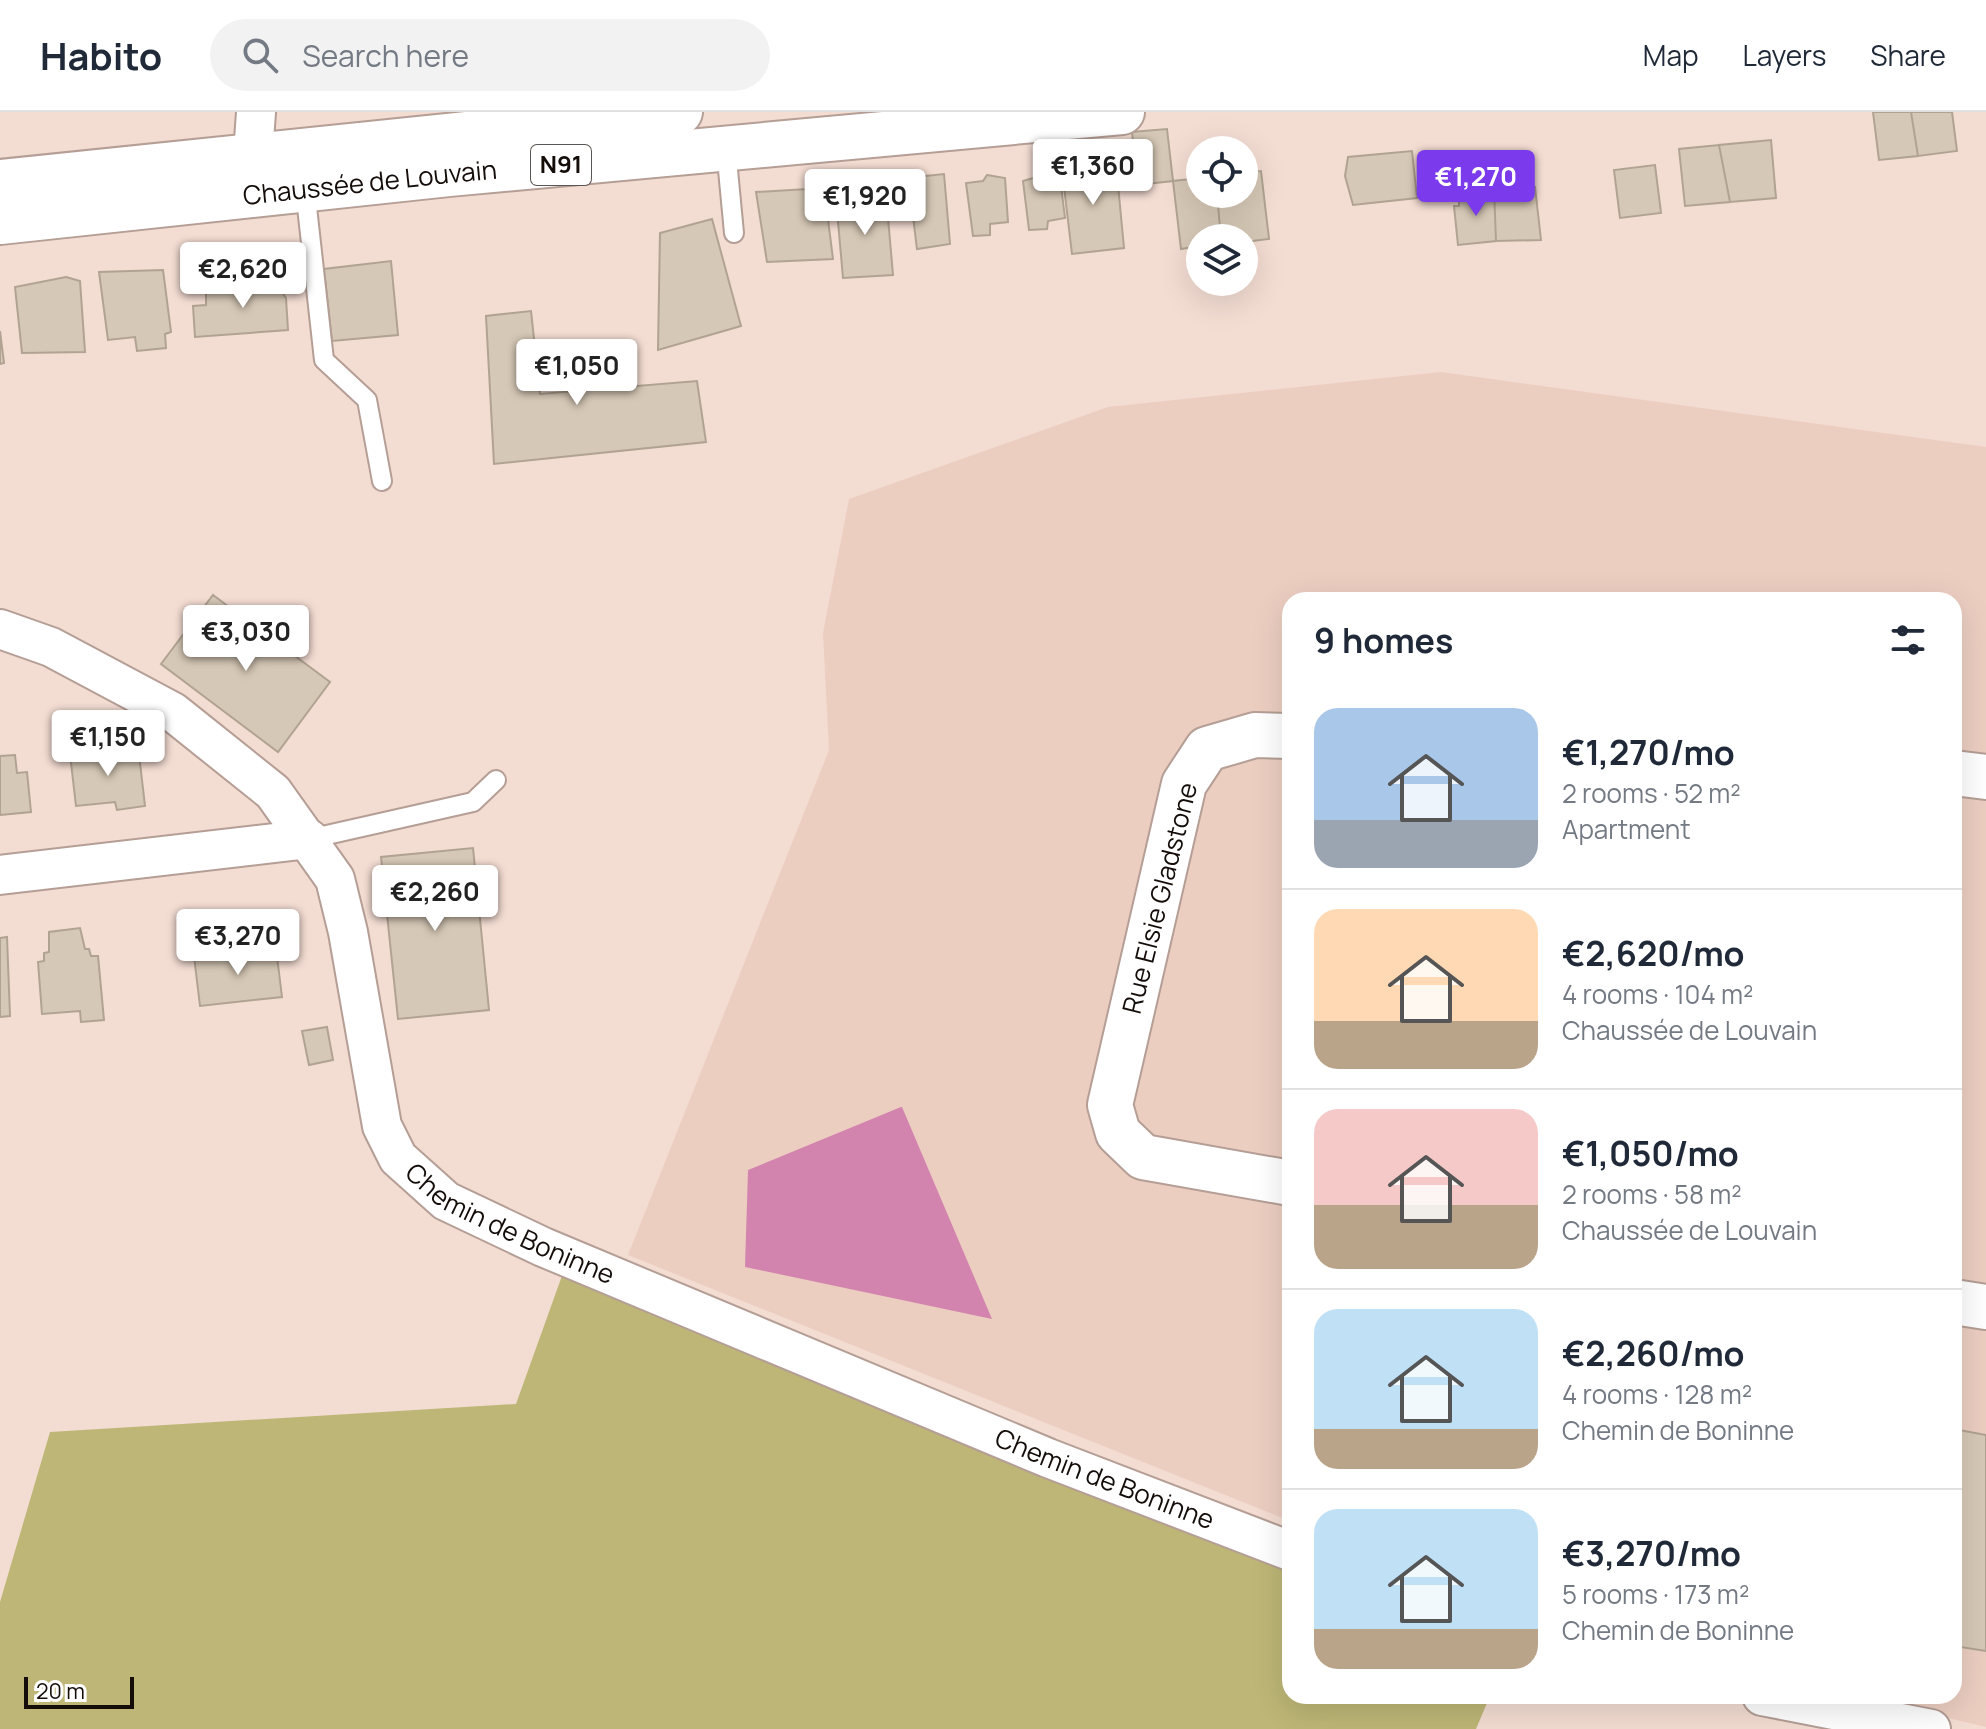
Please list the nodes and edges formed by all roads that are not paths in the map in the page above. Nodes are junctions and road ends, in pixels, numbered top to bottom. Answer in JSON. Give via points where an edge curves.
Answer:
{"nodes":[{"id":1,"x":256,"y":112,"type":"edge"},
{"id":2,"x":680,"y":112,"type":"edge"},
{"id":3,"x":953,"y":112,"type":"edge"},
{"id":4,"x":1122,"y":112,"type":"edge"},
{"id":5,"x":726,"y":149,"type":"junction"},
{"id":6,"x":252,"y":176,"type":"junction"},
{"id":7,"x":305,"y":189,"type":"junction"},
{"id":8,"x":10,"y":201,"type":"edge"},
{"id":9,"x":734,"y":233,"type":"dead end"},
{"id":10,"x":382,"y":481,"type":"dead end"},
{"id":11,"x":0,"y":629,"type":"edge"},
{"id":12,"x":1282,"y":736,"type":"edge"},
{"id":13,"x":1962,"y":774,"type":"edge"},
{"id":14,"x":1986,"y":777,"type":"edge"},
{"id":15,"x":496,"y":780,"type":"dead end"},
{"id":16,"x":309,"y":839,"type":"junction"},
{"id":17,"x":0,"y":875,"type":"edge"},
{"id":18,"x":1282,"y":1182,"type":"edge"},
{"id":19,"x":1962,"y":1303,"type":"edge"},
{"id":20,"x":1986,"y":1307,"type":"edge"},
{"id":21,"x":1282,"y":1548,"type":"edge"},
{"id":22,"x":1803,"y":1704,"type":"edge"},
{"id":23,"x":1931,"y":1729,"type":"edge"}],
"edges":[{"from":1,"to":6,"type":"street"},
{"from":2,"to":6,"type":"main road","name":"Chaussée de Louvain","number":"N91"},
{"from":3,"to":6,"type":"lane","name":"Chaussée de Louvain","number":"N91"},
{"from":4,"to":5,"type":"main road","name":"Chaussée de Louvain","number":"N91"},
{"from":5,"to":7,"type":"main road","name":"Chaussée de Louvain","number":"N91"},
{"from":5,"to":9,"type":"lane"},
{"from":6,"to":7,"type":"main road","name":"Chaussée de Louvain","number":"N91"},
{"from":6,"to":8,"type":"main road","name":"Chaussée de Louvain","number":"N91"},
{"from":7,"to":10,"type":"lane","via":[[324,360],[367,400]]},
{"from":11,"to":16,"type":"street","name":"Chemin de Boninne","via":[[51,647],[173,712],[273,792]]},
{"from":12,"to":18,"type":"main road","name":"Rue Elsie Gladstone","via":[[1255,735],[1207,749],[1184,784],[1110,1105],[1118,1133],[1143,1157]]},
{"from":13,"to":14,"type":"main road"},
{"from":15,"to":16,"type":"lane","via":[[473,802]]},
{"from":16,"to":17,"type":"street"},
{"from":16,"to":21,"type":"street","name":"Chemin de Boninne","via":[[335,879],[382,1126],[398,1158],[446,1201],[543,1247],[1048,1458]]},
{"from":19,"to":20,"type":"main road"},
{"from":22,"to":23,"type":"street"}]}
